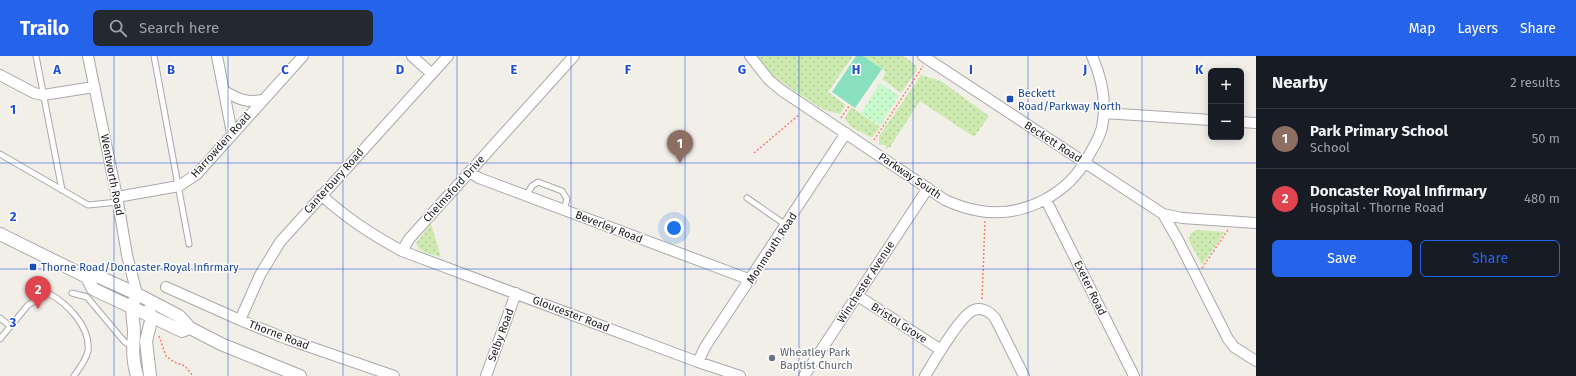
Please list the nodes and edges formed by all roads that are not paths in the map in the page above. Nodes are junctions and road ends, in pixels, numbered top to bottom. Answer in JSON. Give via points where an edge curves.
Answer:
{"nodes":[{"id":1,"x":36,"y":56,"type":"edge"},
{"id":2,"x":88,"y":56,"type":"edge"},
{"id":3,"x":154,"y":56,"type":"edge"},
{"id":4,"x":217,"y":56,"type":"edge"},
{"id":5,"x":303,"y":56,"type":"edge"},
{"id":6,"x":412,"y":56,"type":"edge"},
{"id":7,"x":448,"y":56,"type":"edge"},
{"id":8,"x":574,"y":56,"type":"edge"},
{"id":9,"x":750,"y":56,"type":"edge"},
{"id":10,"x":1092,"y":56,"type":"edge"},
{"id":11,"x":925,"y":58,"type":"edge"},
{"id":12,"x":432,"y":74,"type":"junction"},
{"id":13,"x":0,"y":75,"type":"edge"},
{"id":14,"x":94,"y":87,"type":"junction"},
{"id":15,"x":224,"y":91,"type":"junction"},
{"id":16,"x":43,"y":95,"type":"junction"},
{"id":17,"x":262,"y":100,"type":"junction"},
{"id":18,"x":1104,"y":113,"type":"junction"},
{"id":19,"x":1208,"y":120,"type":"edge"},
{"id":20,"x":1244,"y":122,"type":"edge"},
{"id":21,"x":1256,"y":123,"type":"edge"},
{"id":22,"x":232,"y":133,"type":"junction"},
{"id":23,"x":846,"y":134,"type":"junction"},
{"id":24,"x":0,"y":154,"type":"edge"},
{"id":25,"x":1085,"y":163,"type":"junction"},
{"id":26,"x":469,"y":172,"type":"junction"},
{"id":27,"x":179,"y":186,"type":"junction"},
{"id":28,"x":928,"y":188,"type":"junction"},
{"id":29,"x":62,"y":190,"type":"junction"},
{"id":30,"x":321,"y":195,"type":"junction"},
{"id":31,"x":526,"y":196,"type":"junction"},
{"id":32,"x":747,"y":198,"type":"dead end"},
{"id":33,"x":118,"y":200,"type":"junction"},
{"id":34,"x":1046,"y":200,"type":"junction"},
{"id":35,"x":564,"y":210,"type":"junction"},
{"id":36,"x":1163,"y":214,"type":"junction"},
{"id":37,"x":1256,"y":223,"type":"edge"},
{"id":38,"x":786,"y":225,"type":"junction"},
{"id":39,"x":0,"y":234,"type":"edge"},
{"id":40,"x":190,"y":244,"type":"dead end"},
{"id":41,"x":402,"y":251,"type":"junction"},
{"id":42,"x":87,"y":277,"type":"junction"},
{"id":43,"x":751,"y":280,"type":"junction"},
{"id":44,"x":166,"y":287,"type":"dead end"},
{"id":45,"x":72,"y":293,"type":"dead end"},
{"id":46,"x":516,"y":293,"type":"junction"},
{"id":47,"x":137,"y":294,"type":"junction"},
{"id":48,"x":858,"y":296,"type":"junction"},
{"id":49,"x":131,"y":307,"type":"junction"},
{"id":50,"x":152,"y":317,"type":"junction"},
{"id":51,"x":0,"y":318,"type":"edge"},
{"id":52,"x":240,"y":320,"type":"junction"},
{"id":53,"x":10,"y":326,"type":"junction"},
{"id":54,"x":190,"y":328,"type":"junction"},
{"id":55,"x":0,"y":338,"type":"edge"},
{"id":56,"x":132,"y":344,"type":"junction"},
{"id":57,"x":941,"y":350,"type":"junction"},
{"id":58,"x":1256,"y":361,"type":"edge"},
{"id":59,"x":698,"y":362,"type":"junction"},
{"id":60,"x":74,"y":376,"type":"edge"},
{"id":61,"x":137,"y":376,"type":"edge"},
{"id":62,"x":150,"y":376,"type":"edge"},
{"id":63,"x":299,"y":376,"type":"edge"},
{"id":64,"x":394,"y":376,"type":"edge"},
{"id":65,"x":486,"y":376,"type":"edge"},
{"id":66,"x":740,"y":376,"type":"edge"},
{"id":67,"x":804,"y":376,"type":"edge"},
{"id":68,"x":925,"y":376,"type":"edge"},
{"id":69,"x":1024,"y":376,"type":"edge"},
{"id":70,"x":1134,"y":376,"type":"edge"}],
"edges":[{"from":1,"to":16,"type":"lane"},
{"from":2,"to":14,"type":"street","name":"Wentworth Road"},
{"from":3,"to":27,"type":"lane"},
{"from":4,"to":15,"type":"street"},
{"from":5,"to":17,"type":"street","name":"Harrowden Road"},
{"from":6,"to":12,"type":"street"},
{"from":7,"to":12,"type":"street","name":"Canterbury Road"},
{"from":8,"to":26,"type":"street","name":"Chelmsford Drive"},
{"from":9,"to":23,"type":"street","name":"Parkway South","via":[[769,80],[781,90]]},
{"from":10,"to":18,"type":"street","name":"Parkway South","via":[[1101,83]]},
{"from":11,"to":25,"type":"street","name":"Beckett Road"},
{"from":12,"to":30,"type":"street","name":"Canterbury Road"},
{"from":13,"to":16,"type":"street"},
{"from":14,"to":16,"type":"street"},
{"from":14,"to":33,"type":"street","name":"Wentworth Road"},
{"from":15,"to":17,"type":"street","via":[[245,101]]},
{"from":15,"to":22,"type":"street"},
{"from":16,"to":29,"type":"lane"},
{"from":17,"to":22,"type":"street","name":"Harrowden Road"},
{"from":18,"to":19,"type":"street"},
{"from":18,"to":25,"type":"street","name":"Parkway South","via":[[1100,135]]},
{"from":20,"to":21,"type":"street"},
{"from":22,"to":27,"type":"street","name":"Harrowden Road","via":[[197,174]]},
{"from":23,"to":28,"type":"street","name":"Parkway South"},
{"from":23,"to":38,"type":"street","name":"Monmouth Road"},
{"from":24,"to":29,"type":"lane"},
{"from":25,"to":34,"type":"street","name":"Parkway South","via":[[1064,188]]},
{"from":25,"to":36,"type":"street","name":"Beckett Road"},
{"from":26,"to":31,"type":"street","name":"Beverley Road"},
{"from":26,"to":41,"type":"street","name":"Chelmsford Drive","via":[[409,239]]},
{"from":27,"to":33,"type":"street","name":"Harrowden Road"},
{"from":27,"to":40,"type":"lane"},
{"from":28,"to":34,"type":"street","name":"Parkway South","via":[[945,200],[985,211],[1017,209]]},
{"from":28,"to":48,"type":"street","name":"Winchester Avenue"},
{"from":29,"to":33,"type":"lane","via":[[88,205]]},
{"from":30,"to":41,"type":"street","via":[[370,233]]},
{"from":30,"to":52,"type":"street","name":"Canterbury Road","via":[[280,242],[260,275]]},
{"from":31,"to":35,"type":"street","name":"Beverley Road"},
{"from":31,"to":35,"type":"lane","via":[[538,182],[562,192],[567,199]]},
{"from":32,"to":38,"type":"lane"},
{"from":33,"to":47,"type":"street","name":"Wentworth Road"},
{"from":34,"to":70,"type":"street","name":"Exeter Road"},
{"from":35,"to":43,"type":"street","name":"Beverley Road"},
{"from":36,"to":37,"type":"street","name":"Beckett Road","via":[[1182,218]]},
{"from":36,"to":58,"type":"street","name":"Beckett Road","via":[[1228,339],[1234,347]]},
{"from":38,"to":43,"type":"street","name":"Monmouth Road"},
{"from":39,"to":42,"type":"street"},
{"from":41,"to":46,"type":"street","name":"Gloucester Road"},
{"from":42,"to":47,"type":"street","via":[[97,276]]},
{"from":42,"to":49,"type":"street","via":[[93,289]]},
{"from":43,"to":59,"type":"street","name":"Monmouth Road","via":[[705,347]]},
{"from":44,"to":52,"type":"street","name":"Thorne Road"},
{"from":45,"to":56,"type":"lane","via":[[87,297],[123,340]]},
{"from":46,"to":59,"type":"street","name":"Gloucester Road"},
{"from":46,"to":65,"type":"street","name":"Selby Road"},
{"from":47,"to":49,"type":"street"},
{"from":47,"to":50,"type":"street"},
{"from":47,"to":54,"type":"street","via":[[180,316]]},
{"from":48,"to":57,"type":"street","name":"Bristol Grove"},
{"from":48,"to":67,"type":"street","name":"Winchester Avenue"},
{"from":49,"to":50,"type":"street"},
{"from":49,"to":56,"type":"street","via":[[134,332]]},
{"from":50,"to":54,"type":"street","via":[[182,331]]},
{"from":50,"to":62,"type":"street","via":[[146,341]]},
{"from":51,"to":53,"type":"lane"},
{"from":52,"to":64,"type":"street","name":"Thorne Road"},
{"from":53,"to":55,"type":"lane"},
{"from":53,"to":60,"type":"lane","via":[[31,302],[46,293],[55,296],[82,325],[87,342],[86,357]]},
{"from":54,"to":63,"type":"street","via":[[221,344]]},
{"from":56,"to":61,"type":"street"},
{"from":57,"to":68,"type":"street"},
{"from":57,"to":69,"type":"street","via":[[967,313],[981,309],[989,312],[994,318]]},
{"from":59,"to":66,"type":"street","name":"Gloucester Road"}]}
